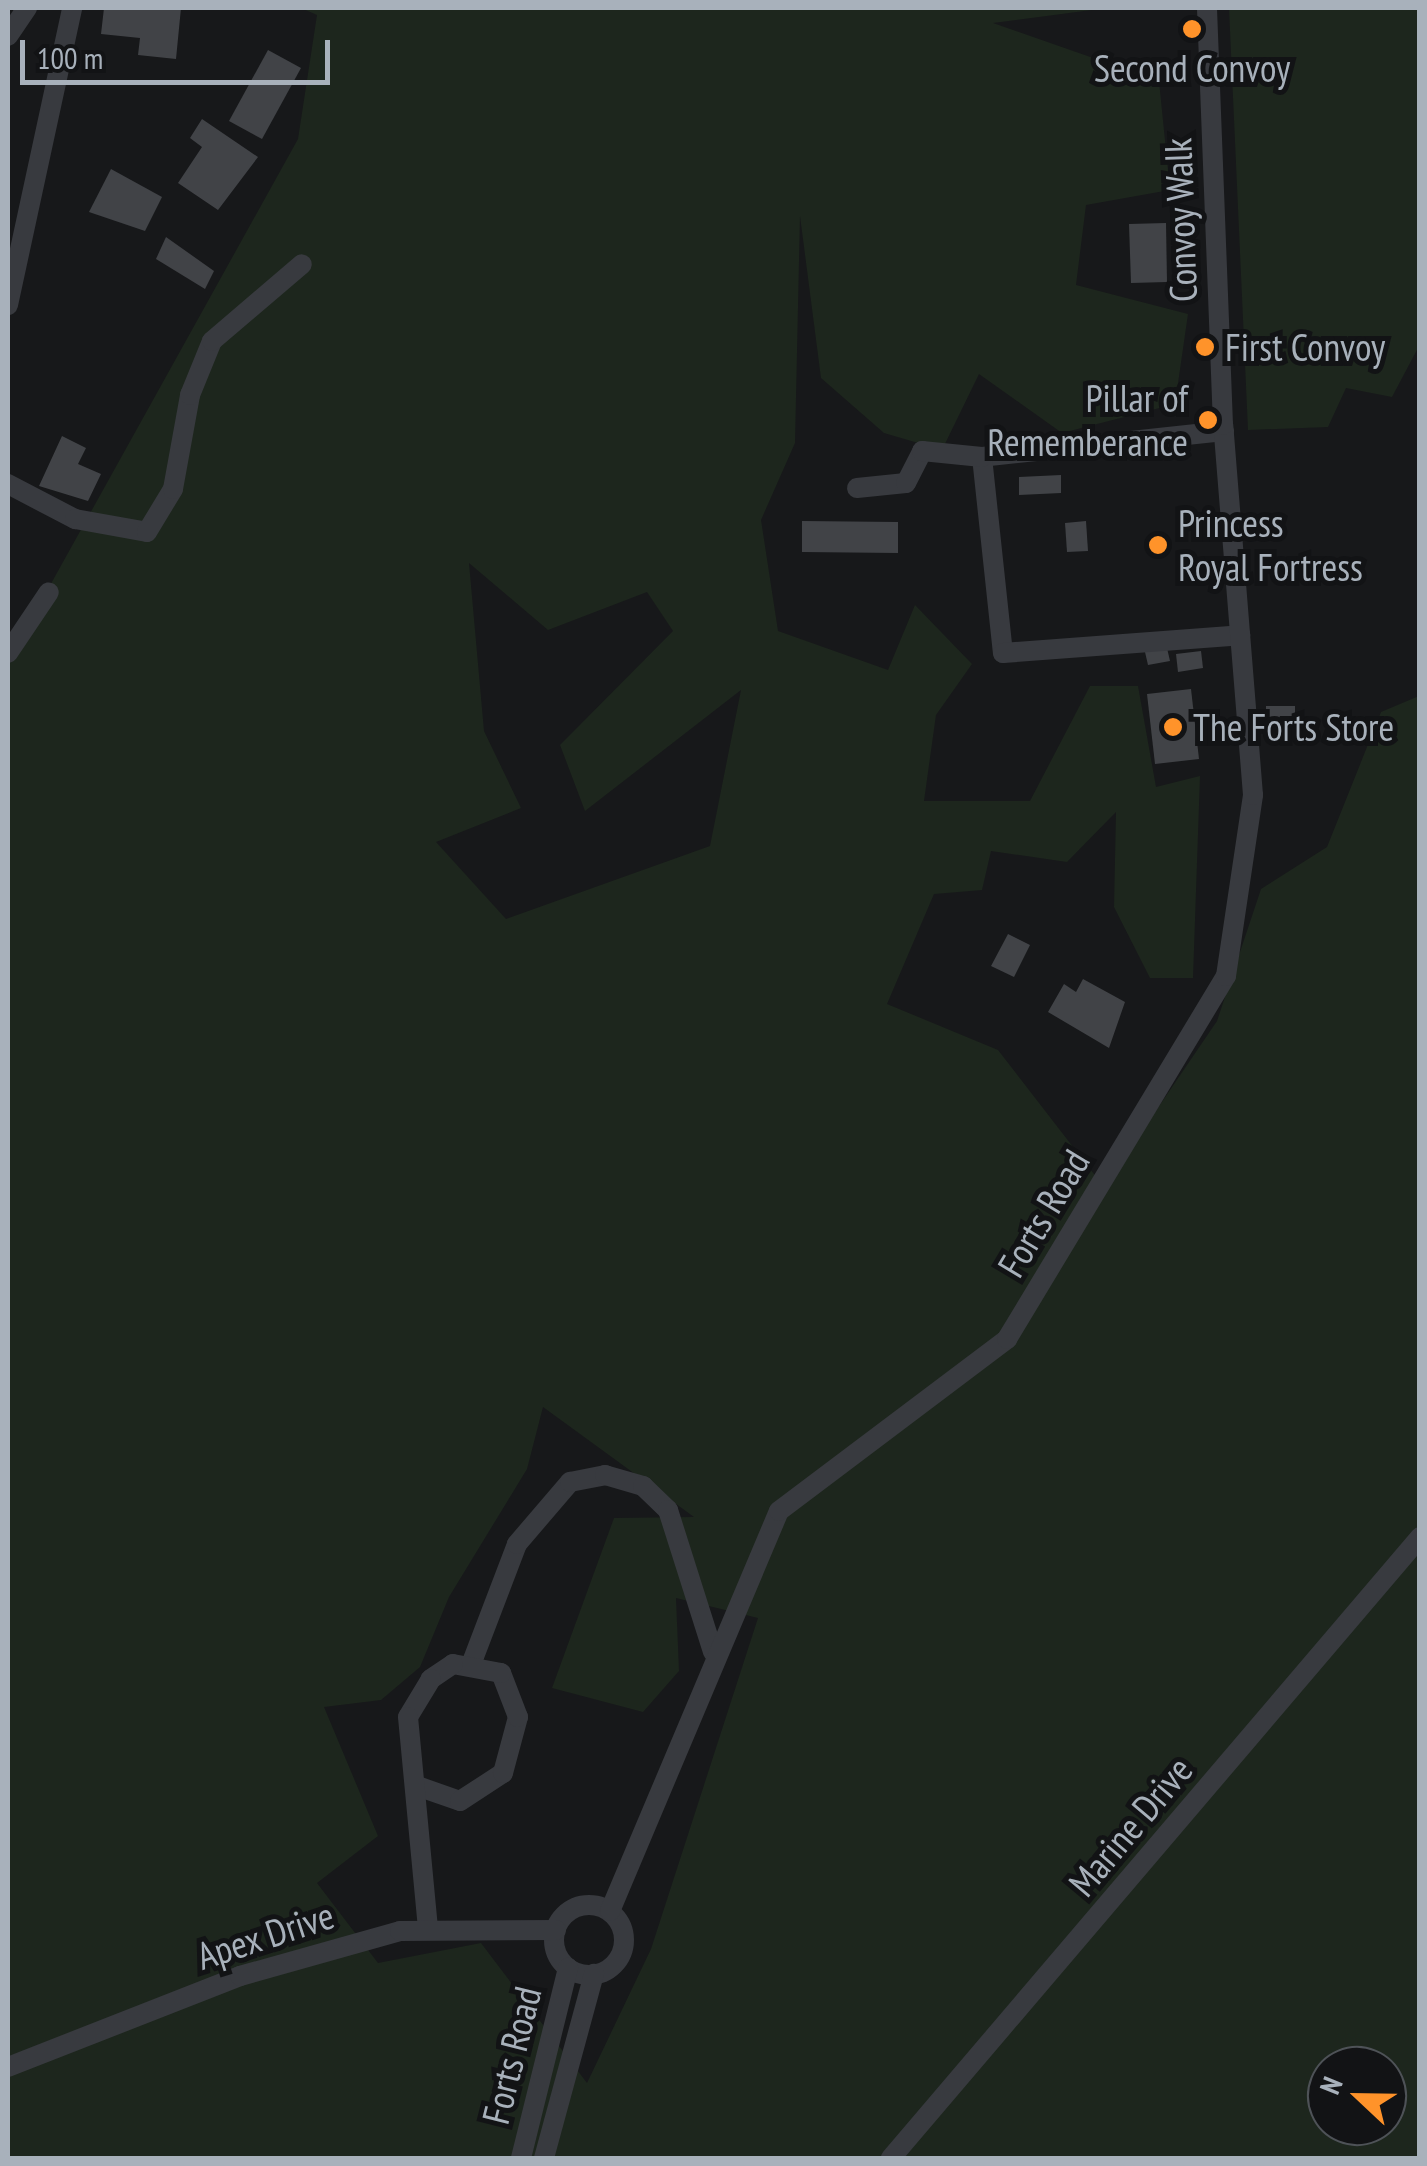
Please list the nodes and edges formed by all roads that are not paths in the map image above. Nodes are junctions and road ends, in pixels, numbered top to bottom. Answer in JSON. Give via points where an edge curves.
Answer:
{"nodes":[{"id":1,"x":27,"y":8,"type":"edge"},
{"id":2,"x":72,"y":8,"type":"edge"},
{"id":3,"x":1207,"y":8,"type":"edge"},
{"id":4,"x":8,"y":36,"type":"edge"},
{"id":5,"x":302,"y":264,"type":"dead end"},
{"id":6,"x":8,"y":305,"type":"edge"},
{"id":7,"x":1224,"y":430,"type":"junction"},
{"id":8,"x":982,"y":456,"type":"junction"},
{"id":9,"x":8,"y":484,"type":"edge"},
{"id":10,"x":857,"y":488,"type":"dead end"},
{"id":11,"x":49,"y":592,"type":"dead end"},
{"id":12,"x":1240,"y":635,"type":"junction"},
{"id":13,"x":8,"y":653,"type":"edge"},
{"id":14,"x":1420,"y":1536,"type":"edge"},
{"id":15,"x":714,"y":1652,"type":"junction"},
{"id":16,"x":472,"y":1662,"type":"junction"},
{"id":17,"x":420,"y":1787,"type":"junction"},
{"id":18,"x":610,"y":1911,"type":"junction"},
{"id":19,"x":428,"y":1926,"type":"junction"},
{"id":20,"x":556,"y":1930,"type":"junction"},
{"id":21,"x":568,"y":1968,"type":"junction"},
{"id":22,"x":594,"y":1974,"type":"junction"},
{"id":23,"x":8,"y":2067,"type":"edge"},
{"id":24,"x":521,"y":2158,"type":"edge"},
{"id":25,"x":544,"y":2158,"type":"edge"},
{"id":26,"x":892,"y":2158,"type":"edge"}],
"edges":[{"from":1,"to":4,"type":"street"},
{"from":2,"to":6,"type":"street"},
{"from":3,"to":7,"type":"street","name":"Convoy Walk"},
{"from":5,"to":9,"type":"street","via":[[212,341],[190,394],[173,489],[146,532],[75,518]]},
{"from":7,"to":8,"type":"street"},
{"from":7,"to":12,"type":"street","name":"Forts Road"},
{"from":8,"to":10,"type":"street","via":[[922,451],[906,483]]},
{"from":8,"to":12,"type":"street","via":[[1003,653]]},
{"from":11,"to":13,"type":"street"},
{"from":12,"to":15,"type":"street","name":"Forts Road","via":[[1254,794],[1226,976],[1007,1339],[780,1511]]},
{"from":14,"to":26,"type":"street","name":"Marine Drive"},
{"from":15,"to":16,"type":"street","via":[[668,1510],[643,1486],[604,1475],[570,1482],[518,1544]]},
{"from":15,"to":18,"type":"street","name":"Forts Road"},
{"from":16,"to":17,"type":"street","via":[[442,1670],[412,1706],[406,1763]]},
{"from":16,"to":17,"type":"street","via":[[500,1673],[514,1692],[512,1754],[473,1798],[447,1801]]},
{"from":17,"to":19,"type":"street"},
{"from":18,"to":20,"type":"street","via":[[578,1906]]},
{"from":18,"to":22,"type":"street","via":[[623,1948]]},
{"from":19,"to":20,"type":"street","name":"Apex Drive"},
{"from":19,"to":23,"type":"street","name":"Apex Drive","via":[[240,1976]]},
{"from":20,"to":21,"type":"street"},
{"from":21,"to":22,"type":"street"},
{"from":21,"to":24,"type":"street","name":"Forts Road"},
{"from":22,"to":25,"type":"street","name":"Forts Road"}]}
